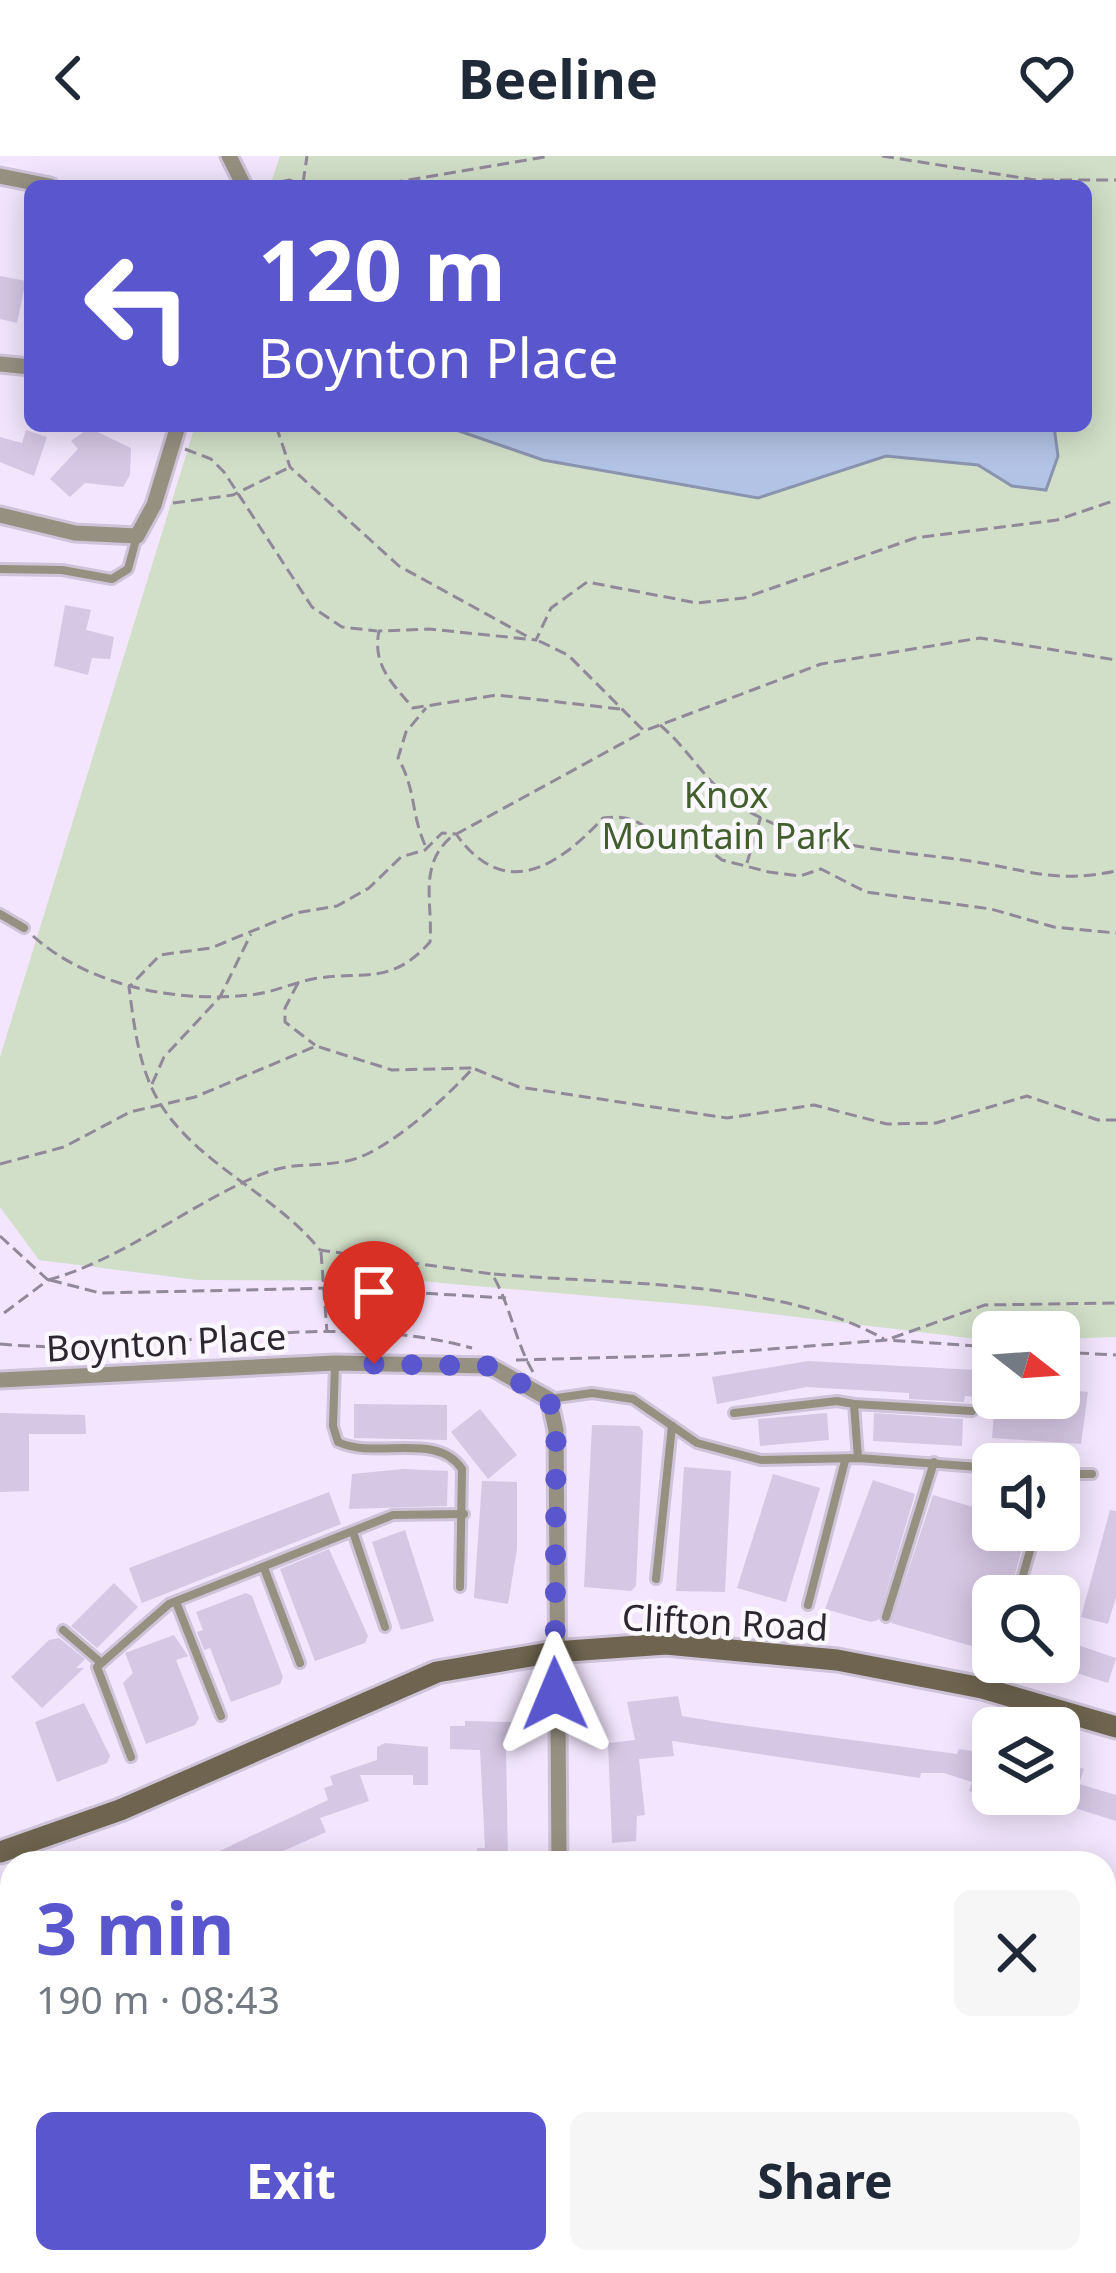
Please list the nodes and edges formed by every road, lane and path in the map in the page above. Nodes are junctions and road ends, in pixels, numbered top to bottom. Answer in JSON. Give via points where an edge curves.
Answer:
{"nodes":[{"id":1,"x":550,"y":156,"type":"edge"},
{"id":2,"x":882,"y":156,"type":"edge"},
{"id":3,"x":408,"y":180,"type":"edge"},
{"id":4,"x":1116,"y":180,"type":"edge"},
{"id":5,"x":176,"y":432,"type":"edge"},
{"id":6,"x":278,"y":432,"type":"edge"},
{"id":7,"x":173,"y":446,"type":"junction"},
{"id":8,"x":290,"y":467,"type":"junction"},
{"id":9,"x":1116,"y":500,"type":"edge"},
{"id":10,"x":154,"y":505,"type":"junction"},
{"id":11,"x":0,"y":515,"type":"edge"},
{"id":12,"x":136,"y":536,"type":"junction"},
{"id":13,"x":0,"y":569,"type":"edge"},
{"id":14,"x":379,"y":631,"type":"junction"},
{"id":15,"x":536,"y":640,"type":"junction"},
{"id":16,"x":1116,"y":660,"type":"edge"},
{"id":17,"x":428,"y":706,"type":"junction"},
{"id":18,"x":620,"y":709,"type":"junction"},
{"id":19,"x":660,"y":725,"type":"junction"},
{"id":20,"x":644,"y":731,"type":"junction"},
{"id":21,"x":762,"y":814,"type":"junction"},
{"id":22,"x":456,"y":834,"type":"junction"},
{"id":23,"x":427,"y":848,"type":"junction"},
{"id":24,"x":747,"y":863,"type":"junction"},
{"id":25,"x":1116,"y":871,"type":"edge"},
{"id":26,"x":0,"y":914,"type":"edge"},
{"id":27,"x":23,"y":928,"type":"joint"},
{"id":28,"x":252,"y":932,"type":"junction"},
{"id":29,"x":1116,"y":933,"type":"edge"},
{"id":30,"x":298,"y":983,"type":"junction"},
{"id":31,"x":129,"y":987,"type":"junction"},
{"id":32,"x":220,"y":997,"type":"junction"},
{"id":33,"x":316,"y":1046,"type":"junction"},
{"id":34,"x":473,"y":1068,"type":"junction"},
{"id":35,"x":152,"y":1084,"type":"junction"},
{"id":36,"x":160,"y":1103,"type":"junction"},
{"id":37,"x":1116,"y":1120,"type":"edge"},
{"id":38,"x":0,"y":1164,"type":"edge"},
{"id":39,"x":244,"y":1182,"type":"junction"},
{"id":40,"x":0,"y":1236,"type":"edge"},
{"id":41,"x":320,"y":1250,"type":"junction"},
{"id":42,"x":492,"y":1274,"type":"junction"},
{"id":43,"x":48,"y":1280,"type":"junction"},
{"id":44,"x":327,"y":1288,"type":"junction"},
{"id":45,"x":507,"y":1298,"type":"junction"},
{"id":46,"x":1116,"y":1304,"type":"edge"},
{"id":47,"x":0,"y":1316,"type":"edge"},
{"id":48,"x":327,"y":1334,"type":"junction"},
{"id":49,"x":886,"y":1340,"type":"junction"},
{"id":50,"x":0,"y":1344,"type":"edge"},
{"id":51,"x":972,"y":1346,"type":"edge"},
{"id":52,"x":486,"y":1352,"type":"dead end"},
{"id":53,"x":1080,"y":1353,"type":"edge"},
{"id":54,"x":1116,"y":1355,"type":"edge"},
{"id":55,"x":507,"y":1358,"type":"dead end"},
{"id":56,"x":528,"y":1363,"type":"junction"},
{"id":57,"x":335,"y":1364,"type":"junction"},
{"id":58,"x":0,"y":1380,"type":"edge"},
{"id":59,"x":549,"y":1399,"type":"junction"},
{"id":60,"x":854,"y":1404,"type":"junction"},
{"id":61,"x":972,"y":1411,"type":"dead end"},
{"id":62,"x":734,"y":1413,"type":"dead end"},
{"id":63,"x":672,"y":1424,"type":"junction"},
{"id":64,"x":858,"y":1458,"type":"junction"},
{"id":65,"x":845,"y":1461,"type":"junction"},
{"id":66,"x":934,"y":1462,"type":"junction"},
{"id":67,"x":972,"y":1466,"type":"edge"},
{"id":68,"x":1080,"y":1474,"type":"edge"},
{"id":69,"x":1092,"y":1474,"type":"dead end"},
{"id":70,"x":464,"y":1514,"type":"junction"},
{"id":71,"x":352,"y":1532,"type":"junction"},
{"id":72,"x":264,"y":1568,"type":"junction"},
{"id":73,"x":656,"y":1579,"type":"dead end"},
{"id":74,"x":460,"y":1588,"type":"dead end"},
{"id":75,"x":176,"y":1602,"type":"junction"},
{"id":76,"x":808,"y":1605,"type":"dead end"},
{"id":77,"x":886,"y":1617,"type":"dead end"},
{"id":78,"x":385,"y":1627,"type":"dead end"},
{"id":79,"x":63,"y":1630,"type":"dead end"},
{"id":80,"x":554,"y":1652,"type":"junction"},
{"id":81,"x":99,"y":1661,"type":"junction"},
{"id":82,"x":300,"y":1663,"type":"dead end"},
{"id":83,"x":221,"y":1716,"type":"dead end"},
{"id":84,"x":1116,"y":1727,"type":"edge"},
{"id":85,"x":130,"y":1757,"type":"dead end"},
{"id":86,"x":3,"y":1851,"type":"edge"},
{"id":87,"x":559,"y":1851,"type":"edge"}],
"edges":[{"from":1,"to":3,"type":"path"},
{"from":2,"to":4,"type":"path","via":[[1035,180]]},
{"from":5,"to":7,"type":"street"},
{"from":6,"to":8,"type":"path"},
{"from":7,"to":10,"type":"street"},
{"from":7,"to":14,"type":"path","via":[[224,472],[312,608],[342,627]]},
{"from":8,"to":10,"type":"path","via":[[233,495]]},
{"from":8,"to":15,"type":"path","via":[[399,566]]},
{"from":9,"to":15,"type":"path","via":[[1057,520],[915,538],[744,598],[698,603],[587,582],[551,608]]},
{"from":10,"to":12,"type":"street"},
{"from":11,"to":12,"type":"street"},
{"from":12,"to":13,"type":"lane","via":[[128,568],[112,579]]},
{"from":14,"to":15,"type":"path"},
{"from":14,"to":17,"type":"path","via":[[381,670],[412,708]]},
{"from":15,"to":18,"type":"path","via":[[568,655]]},
{"from":16,"to":19,"type":"path","via":[[980,638],[820,664]]},
{"from":17,"to":18,"type":"path","via":[[497,695]]},
{"from":17,"to":23,"type":"path","via":[[406,732],[398,758]]},
{"from":18,"to":20,"type":"path"},
{"from":19,"to":20,"type":"path"},
{"from":19,"to":21,"type":"path","via":[[723,794]]},
{"from":20,"to":22,"type":"path"},
{"from":21,"to":24,"type":"path"},
{"from":21,"to":25,"type":"path","via":[[880,853],[1076,880]]},
{"from":22,"to":23,"type":"path","via":[[442,833]]},
{"from":22,"to":24,"type":"path","via":[[477,863],[506,872],[536,868],[578,845],[603,818],[622,816],[657,836],[692,837],[722,860]]},
{"from":22,"to":30,"type":"path","via":[[435,851],[430,942],[413,962],[372,978]]},
{"from":23,"to":28,"type":"path","via":[[401,857],[337,907]]},
{"from":24,"to":29,"type":"path","via":[[800,876],[821,869],[866,892]]},
{"from":26,"to":27,"type":"lane"},
{"from":27,"to":31,"type":"path","via":[[57,957]]},
{"from":28,"to":31,"type":"path","via":[[160,955]]},
{"from":28,"to":32,"type":"path"},
{"from":30,"to":32,"type":"path"},
{"from":30,"to":33,"type":"path","via":[[285,1022]]},
{"from":31,"to":32,"type":"path"},
{"from":31,"to":35,"type":"path"},
{"from":32,"to":35,"type":"path","via":[[164,1057]]},
{"from":33,"to":34,"type":"path","via":[[392,1070]]},
{"from":33,"to":36,"type":"path","via":[[195,1097]]},
{"from":34,"to":37,"type":"path","via":[[519,1087],[727,1118],[814,1105],[886,1124],[936,1123],[1028,1096]]},
{"from":34,"to":39,"type":"path","via":[[437,1108],[350,1161],[288,1162]]},
{"from":35,"to":36,"type":"path"},
{"from":36,"to":38,"type":"path","via":[[64,1147]]},
{"from":36,"to":39,"type":"path","via":[[196,1146]]},
{"from":39,"to":41,"type":"path","via":[[294,1218]]},
{"from":39,"to":43,"type":"path","via":[[116,1253]]},
{"from":40,"to":43,"type":"path"},
{"from":41,"to":42,"type":"path"},
{"from":41,"to":44,"type":"path"},
{"from":42,"to":45,"type":"path"},
{"from":42,"to":49,"type":"path","via":[[727,1294],[842,1316]]},
{"from":43,"to":44,"type":"path","via":[[100,1293]]},
{"from":43,"to":47,"type":"path"},
{"from":44,"to":45,"type":"path"},
{"from":44,"to":48,"type":"path"},
{"from":45,"to":56,"type":"path","via":[[513,1340]]},
{"from":46,"to":49,"type":"path","via":[[985,1305]]},
{"from":48,"to":50,"type":"path"},
{"from":48,"to":52,"type":"path","via":[[424,1335]]},
{"from":49,"to":51,"type":"path"},
{"from":49,"to":56,"type":"path"},
{"from":53,"to":54,"type":"path"},
{"from":55,"to":56,"type":"path"},
{"from":56,"to":59,"type":"path"},
{"from":57,"to":58,"type":"street","name":"Boynton Place"},
{"from":57,"to":59,"type":"street","name":"Boynton Place","via":[[490,1366]]},
{"from":57,"to":70,"type":"lane","name":"Boynton Place","via":[[338,1442],[454,1456],[463,1469]]},
{"from":59,"to":63,"type":"lane","via":[[633,1399]]},
{"from":59,"to":80,"type":"street","via":[[556,1430]]},
{"from":60,"to":61,"type":"lane"},
{"from":60,"to":62,"type":"lane"},
{"from":60,"to":64,"type":"lane"},
{"from":63,"to":65,"type":"lane","via":[[726,1454]]},
{"from":63,"to":73,"type":"lane"},
{"from":64,"to":65,"type":"lane"},
{"from":64,"to":66,"type":"lane"},
{"from":65,"to":76,"type":"lane"},
{"from":66,"to":67,"type":"lane"},
{"from":66,"to":77,"type":"lane"},
{"from":68,"to":69,"type":"lane"},
{"from":70,"to":71,"type":"lane","via":[[393,1515]]},
{"from":70,"to":74,"type":"lane","name":"Boynton Place"},
{"from":71,"to":72,"type":"lane"},
{"from":71,"to":78,"type":"lane"},
{"from":72,"to":75,"type":"lane"},
{"from":72,"to":82,"type":"lane"},
{"from":75,"to":81,"type":"lane"},
{"from":75,"to":83,"type":"lane"},
{"from":79,"to":81,"type":"lane"},
{"from":80,"to":84,"type":"main road","name":"Clifton Road","via":[[666,1644],[837,1660],[982,1688]]},
{"from":80,"to":86,"type":"main road","name":"Clifton Road","via":[[437,1672],[120,1810]]},
{"from":80,"to":87,"type":"street"},
{"from":81,"to":85,"type":"lane"}]}
